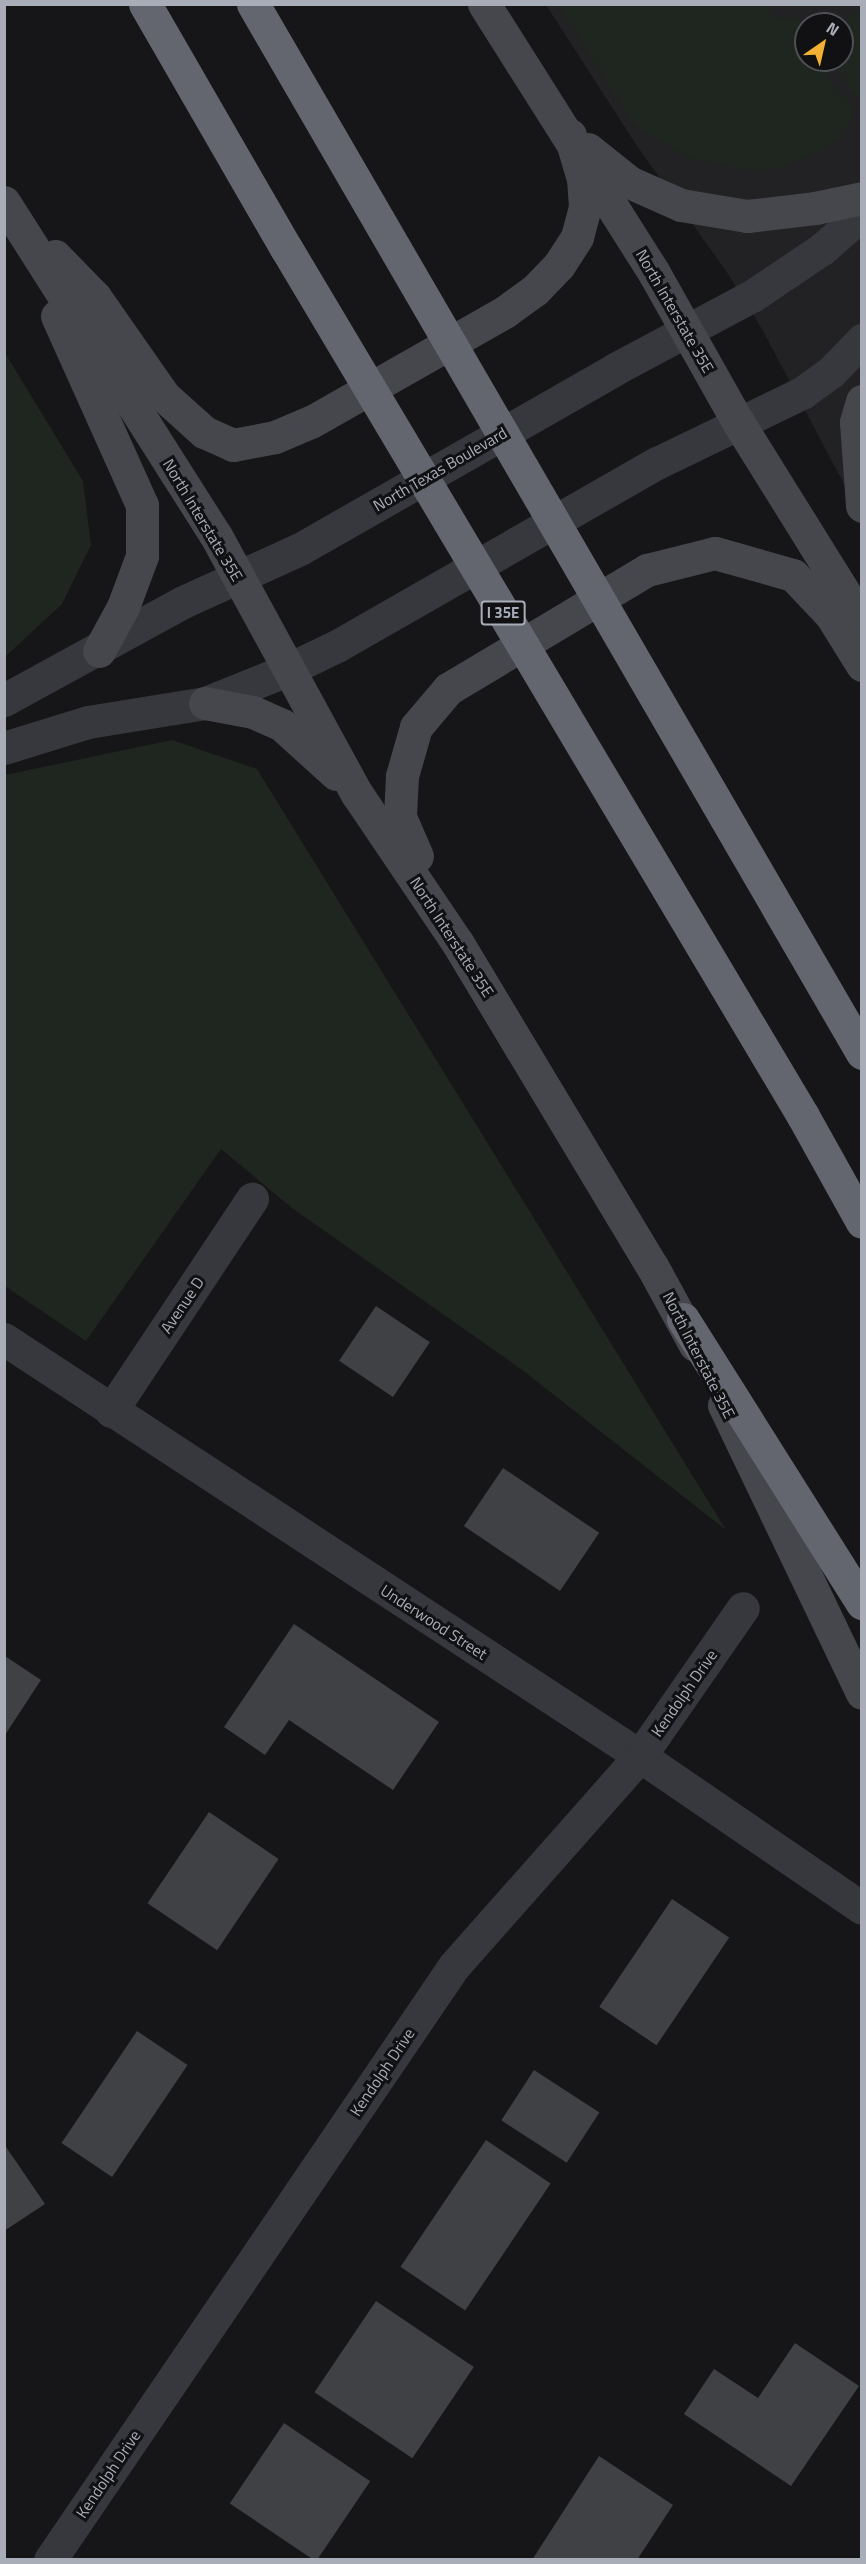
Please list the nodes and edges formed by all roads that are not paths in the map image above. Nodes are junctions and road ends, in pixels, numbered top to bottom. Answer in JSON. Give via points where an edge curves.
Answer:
{"nodes":[{"id":1,"x":145,"y":4,"type":"edge"},
{"id":2,"x":253,"y":4,"type":"edge"},
{"id":3,"x":484,"y":4,"type":"edge"},
{"id":4,"x":570,"y":135,"type":"junction"},
{"id":5,"x":861,"y":198,"type":"edge"},
{"id":6,"x":6,"y":205,"type":"edge"},
{"id":7,"x":861,"y":214,"type":"edge"},
{"id":8,"x":688,"y":332,"type":"junction"},
{"id":9,"x":861,"y":340,"type":"edge"},
{"id":10,"x":861,"y":401,"type":"edge"},
{"id":11,"x":738,"y":422,"type":"junction"},
{"id":12,"x":861,"y":506,"type":"edge"},
{"id":13,"x":238,"y":576,"type":"junction"},
{"id":14,"x":861,"y":621,"type":"edge"},
{"id":15,"x":99,"y":651,"type":"junction"},
{"id":16,"x":861,"y":665,"type":"edge"},
{"id":17,"x":287,"y":670,"type":"junction"},
{"id":18,"x":4,"y":700,"type":"edge"},
{"id":19,"x":205,"y":703,"type":"junction"},
{"id":20,"x":4,"y":748,"type":"edge"},
{"id":21,"x":357,"y":794,"type":"junction"},
{"id":22,"x":457,"y":942,"type":"junction"},
{"id":23,"x":861,"y":1053,"type":"edge"},
{"id":24,"x":252,"y":1199,"type":"dead end"},
{"id":25,"x":861,"y":1222,"type":"edge"},
{"id":26,"x":683,"y":1319,"type":"junction"},
{"id":27,"x":4,"y":1340,"type":"edge"},
{"id":28,"x":111,"y":1411,"type":"junction"},
{"id":29,"x":861,"y":1603,"type":"edge"},
{"id":30,"x":743,"y":1608,"type":"dead end"},
{"id":31,"x":861,"y":1693,"type":"edge"},
{"id":32,"x":640,"y":1756,"type":"junction"},
{"id":33,"x":861,"y":1908,"type":"edge"},
{"id":34,"x":50,"y":2559,"type":"edge"}],
"edges":[{"from":1,"to":25,"type":"highway","number":"I 35E","via":[[797,1106]]},
{"from":2,"to":23,"type":"highway"},
{"from":3,"to":4,"type":"main road","name":"North Interstate 35E"},
{"from":4,"to":5,"type":"main road","via":[[630,182],[681,205],[747,216]]},
{"from":4,"to":6,"type":"main road","via":[[583,179],[585,207],[577,237],[559,265],[535,290],[506,311],[311,422],[275,437],[233,445],[204,432],[164,396],[94,297]]},
{"from":4,"to":8,"type":"main road","name":"North Interstate 35E"},
{"from":6,"to":13,"type":"main road","name":"North Interstate 35E"},
{"from":6,"to":15,"type":"main road","via":[[142,505],[142,556],[123,607]]},
{"from":7,"to":8,"type":"street","name":"North Texas Boulevard","via":[[805,261]]},
{"from":8,"to":11,"type":"main road","name":"North Interstate 35E"},
{"from":8,"to":13,"type":"street","name":"North Texas Boulevard","via":[[615,369],[300,549]]},
{"from":9,"to":11,"type":"street","via":[[831,372],[802,393]]},
{"from":10,"to":12,"type":"main road","via":[[856,422]]},
{"from":11,"to":14,"type":"main road","name":"North Interstate 35E"},
{"from":11,"to":17,"type":"street","via":[[657,463],[337,646]]},
{"from":13,"to":15,"type":"street","name":"North Texas Boulevard","via":[[183,602]]},
{"from":13,"to":17,"type":"main road","name":"North Interstate 35E"},
{"from":15,"to":18,"type":"street","name":"North Texas Boulevard"},
{"from":16,"to":22,"type":"main road","via":[[831,615],[793,575],[715,553],[647,570],[448,689],[416,727],[402,776],[400,817]]},
{"from":17,"to":19,"type":"street"},
{"from":17,"to":21,"type":"main road","name":"North Interstate 35E"},
{"from":19,"to":20,"type":"street","via":[[88,722]]},
{"from":19,"to":21,"type":"main road","via":[[253,712],[282,725]]},
{"from":21,"to":22,"type":"main road","name":"North Interstate 35E"},
{"from":22,"to":26,"type":"main road","name":"North Interstate 35E"},
{"from":24,"to":28,"type":"street","name":"Avenue D"},
{"from":26,"to":29,"type":"highway"},
{"from":26,"to":31,"type":"main road","name":"North Interstate 35E"},
{"from":27,"to":28,"type":"street","name":"Underwood Street"},
{"from":28,"to":32,"type":"street","name":"Underwood Street"},
{"from":30,"to":32,"type":"street","name":"Kendolph Drive"},
{"from":32,"to":33,"type":"street","name":"Underwood Street"},
{"from":32,"to":34,"type":"street","name":"Kendolph Drive","via":[[454,1966]]}]}
